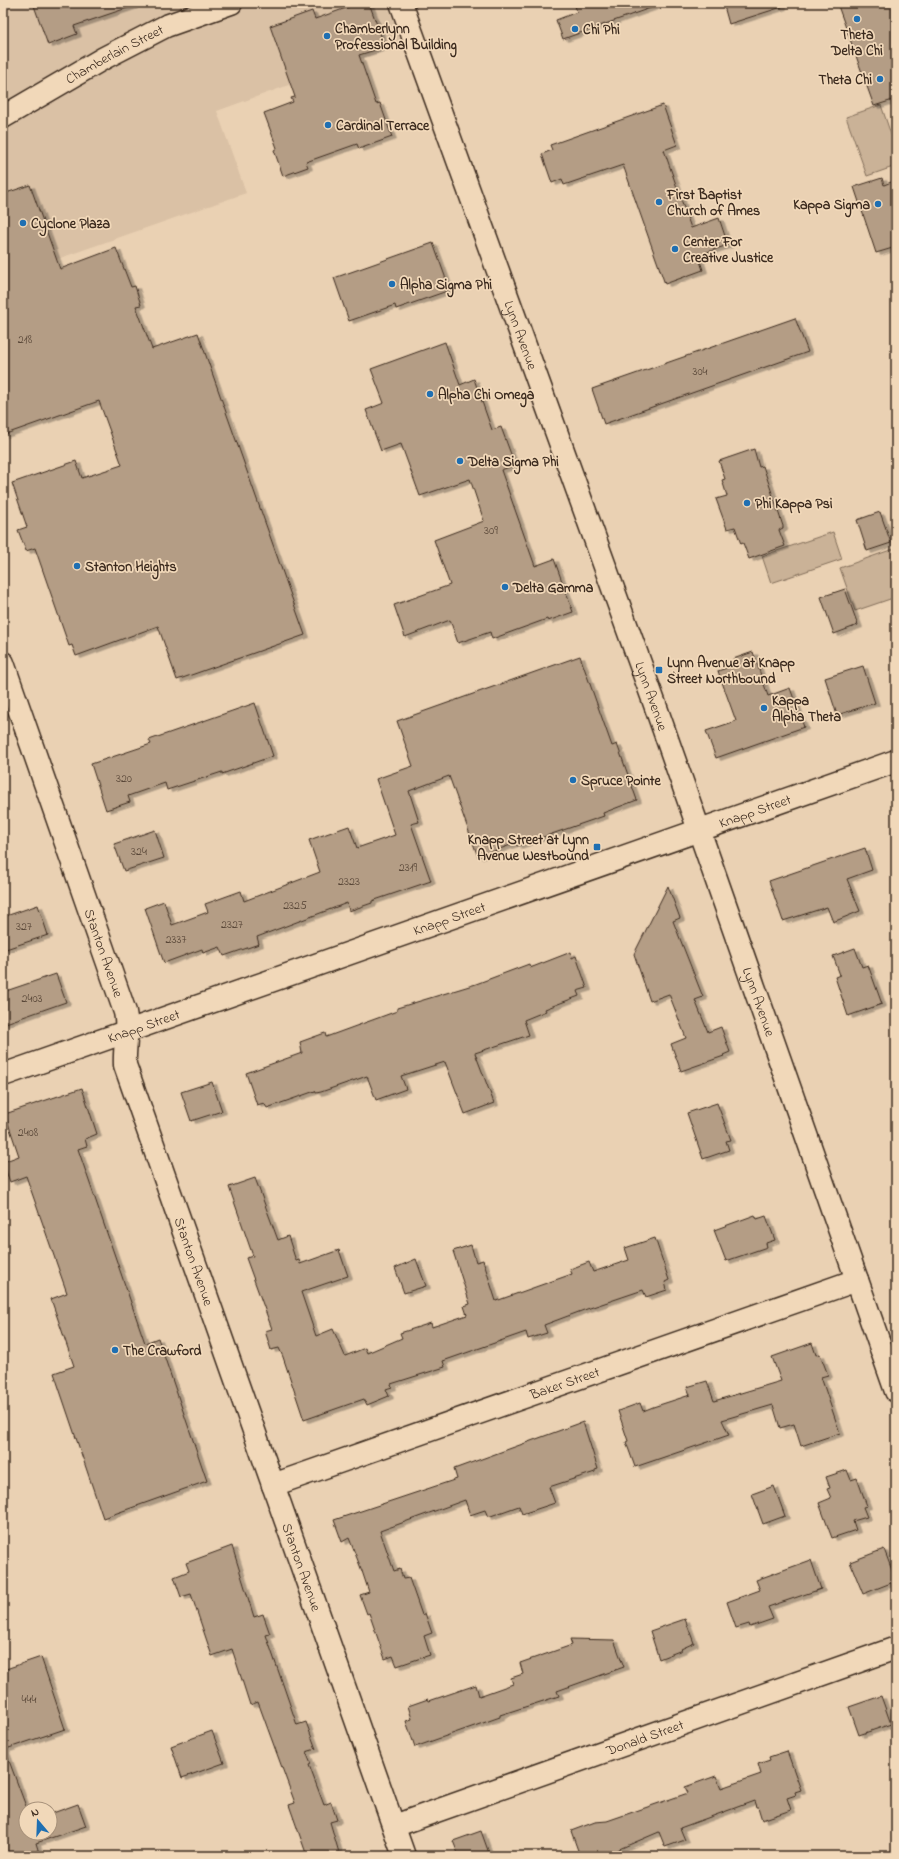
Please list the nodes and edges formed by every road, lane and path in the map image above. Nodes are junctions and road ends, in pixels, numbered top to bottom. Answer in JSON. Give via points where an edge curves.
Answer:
{"nodes":[{"id":1,"x":231,"y":3,"type":"edge"},
{"id":2,"x":401,"y":3,"type":"edge"},
{"id":3,"x":3,"y":117,"type":"edge"},
{"id":4,"x":3,"y":664,"type":"edge"},
{"id":5,"x":896,"y":761,"type":"edge"},
{"id":6,"x":700,"y":832,"type":"junction"},
{"id":7,"x":128,"y":1032,"type":"junction"},
{"id":8,"x":3,"y":1075,"type":"edge"},
{"id":9,"x":857,"y":1280,"type":"junction"},
{"id":10,"x":896,"y":1391,"type":"edge"},
{"id":11,"x":273,"y":1485,"type":"junction"},
{"id":12,"x":896,"y":1648,"type":"edge"},
{"id":13,"x":394,"y":1826,"type":"junction"},
{"id":14,"x":404,"y":1856,"type":"edge"}],
"edges":[{"from":1,"to":3,"type":"street","name":"Chamberlain Street","via":[[159,30],[104,58]]},
{"from":2,"to":6,"type":"street","name":"Lynn Avenue"},
{"from":4,"to":7,"type":"street","name":"Stanton Avenue","via":[[125,1012]]},
{"from":5,"to":6,"type":"street","name":"Knapp Street"},
{"from":6,"to":7,"type":"street","name":"Knapp Street"},
{"from":6,"to":9,"type":"street","name":"Lynn Avenue"},
{"from":7,"to":8,"type":"street","name":"Knapp Street"},
{"from":7,"to":11,"type":"street","name":"Stanton Avenue","via":[[124,1054],[126,1065]]},
{"from":9,"to":10,"type":"street","name":"Lynn Avenue"},
{"from":9,"to":11,"type":"street","name":"Baker Street"},
{"from":11,"to":13,"type":"street","name":"Stanton Avenue"},
{"from":12,"to":13,"type":"street","name":"Donald Street"},
{"from":13,"to":14,"type":"street","name":"Stanton Avenue"}]}
